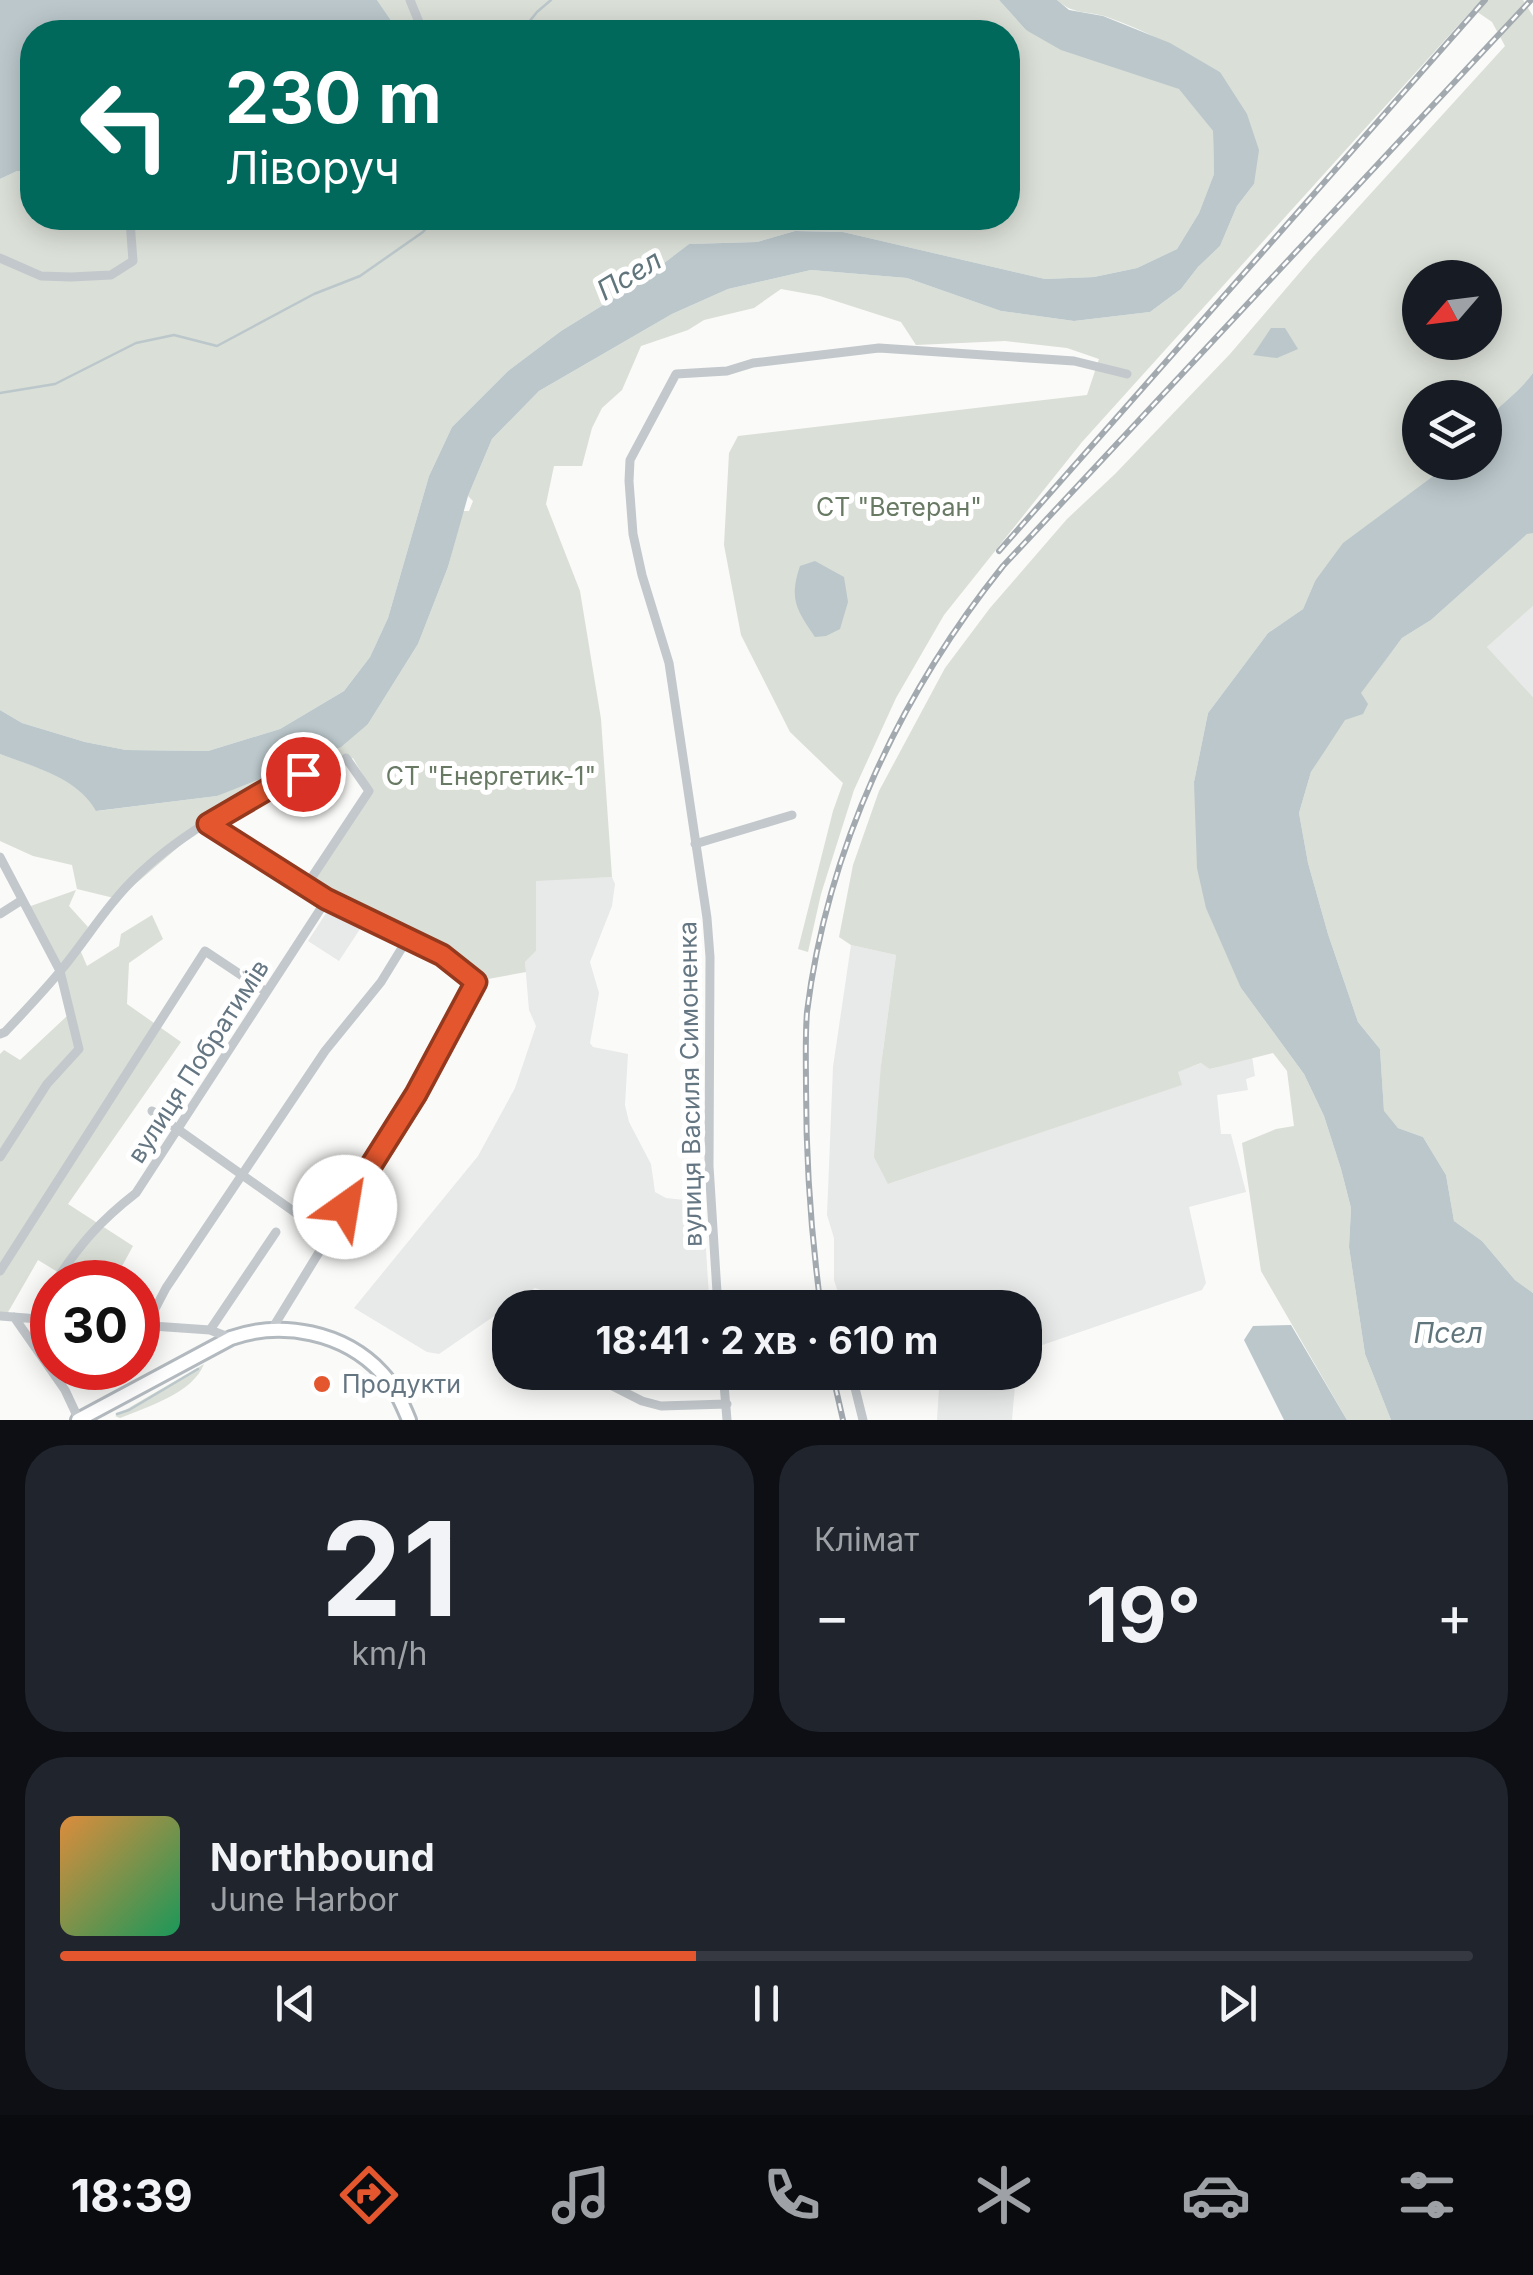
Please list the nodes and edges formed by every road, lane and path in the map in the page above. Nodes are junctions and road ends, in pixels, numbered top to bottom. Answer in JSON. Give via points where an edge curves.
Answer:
{"nodes":[{"id":1,"x":131,"y":230,"type":"edge"},
{"id":2,"x":0,"y":258,"type":"edge"},
{"id":3,"x":1127,"y":374,"type":"dead end"},
{"id":4,"x":346,"y":758,"type":"dead end"},
{"id":5,"x":303,"y":774,"type":"dead end"},
{"id":6,"x":792,"y":815,"type":"dead end"},
{"id":7,"x":208,"y":824,"type":"junction"},
{"id":8,"x":695,"y":844,"type":"junction"},
{"id":9,"x":1,"y":863,"type":"edge"},
{"id":10,"x":306,"y":886,"type":"junction"},
{"id":11,"x":326,"y":899,"type":"junction"},
{"id":12,"x":22,"y":900,"type":"junction"},
{"id":13,"x":0,"y":914,"type":"edge"},
{"id":14,"x":408,"y":938,"type":"junction"},
{"id":15,"x":60,"y":971,"type":"junction"},
{"id":16,"x":265,"y":991,"type":"junction"},
{"id":17,"x":0,"y":1034,"type":"edge"},
{"id":18,"x":152,"y":1111,"type":"dead end"},
{"id":19,"x":180,"y":1129,"type":"junction"},
{"id":20,"x":0,"y":1157,"type":"edge"},
{"id":21,"x":244,"y":1175,"type":"junction"},
{"id":22,"x":276,"y":1232,"type":"dead end"},
{"id":23,"x":327,"y":1235,"type":"junction"},
{"id":24,"x":69,"y":1260,"type":"edge"},
{"id":25,"x":0,"y":1271,"type":"edge"},
{"id":26,"x":717,"y":1290,"type":"edge"},
{"id":27,"x":160,"y":1298,"type":"edge"},
{"id":28,"x":0,"y":1316,"type":"edge"},
{"id":29,"x":14,"y":1317,"type":"junction"},
{"id":30,"x":30,"y":1318,"type":"edge"},
{"id":31,"x":160,"y":1327,"type":"edge"},
{"id":32,"x":272,"y":1329,"type":"junction"},
{"id":33,"x":210,"y":1330,"type":"junction"},
{"id":34,"x":231,"y":1338,"type":"junction"},
{"id":35,"x":620,"y":1390,"type":"edge"},
{"id":36,"x":726,"y":1390,"type":"edge"},
{"id":37,"x":856,"y":1390,"type":"edge"},
{"id":38,"x":727,"y":1404,"type":"junction"},
{"id":39,"x":79,"y":1420,"type":"edge"},
{"id":40,"x":410,"y":1420,"type":"edge"},
{"id":41,"x":727,"y":1420,"type":"edge"},
{"id":42,"x":863,"y":1420,"type":"edge"}],
"edges":[{"from":1,"to":2,"type":"street","via":[[133,262],[111,275],[41,276]]},
{"from":3,"to":8,"type":"street","name":"вулиця Василя Симоненка","via":[[1074,361],[879,348],[676,374],[630,460],[629,481],[639,562],[669,662]]},
{"from":4,"to":10,"type":"street","via":[[369,791]]},
{"from":5,"to":7,"type":"street"},
{"from":6,"to":8,"type":"street"},
{"from":7,"to":10,"type":"street"},
{"from":7,"to":15,"type":"street","via":[[140,873]]},
{"from":8,"to":26,"type":"street","name":"вулиця Василя Симоненка","via":[[710,957],[708,1166]]},
{"from":9,"to":12,"type":"street"},
{"from":10,"to":11,"type":"street"},
{"from":11,"to":14,"type":"street"},
{"from":11,"to":16,"type":"street","name":"вулиця Побратимів"},
{"from":12,"to":13,"type":"street"},
{"from":12,"to":15,"type":"street"},
{"from":14,"to":21,"type":"street"},
{"from":14,"to":23,"type":"street","via":[[476,982],[416,1094]]},
{"from":15,"to":17,"type":"street"},
{"from":15,"to":20,"type":"street","via":[[79,1049],[47,1084]]},
{"from":16,"to":19,"type":"street","name":"вулиця Побратимів"},
{"from":16,"to":25,"type":"street","via":[[204,951]]},
{"from":18,"to":19,"type":"street"},
{"from":19,"to":21,"type":"street"},
{"from":19,"to":24,"type":"street","name":"вулиця Побратимів","via":[[136,1193],[105,1217]]},
{"from":21,"to":23,"type":"street"},
{"from":21,"to":27,"type":"street"},
{"from":22,"to":33,"type":"street"},
{"from":23,"to":32,"type":"street"},
{"from":28,"to":29,"type":"street"},
{"from":29,"to":30,"type":"street"},
{"from":29,"to":39,"type":"street"},
{"from":31,"to":33,"type":"street"},
{"from":32,"to":34,"type":"main road"},
{"from":32,"to":40,"type":"main road","via":[[318,1334],[350,1347],[380,1371]]},
{"from":33,"to":34,"type":"street"},
{"from":34,"to":39,"type":"main road"},
{"from":35,"to":38,"type":"street","via":[[661,1406]]},
{"from":36,"to":38,"type":"street"},
{"from":37,"to":42,"type":"street"},
{"from":38,"to":41,"type":"street"}]}
